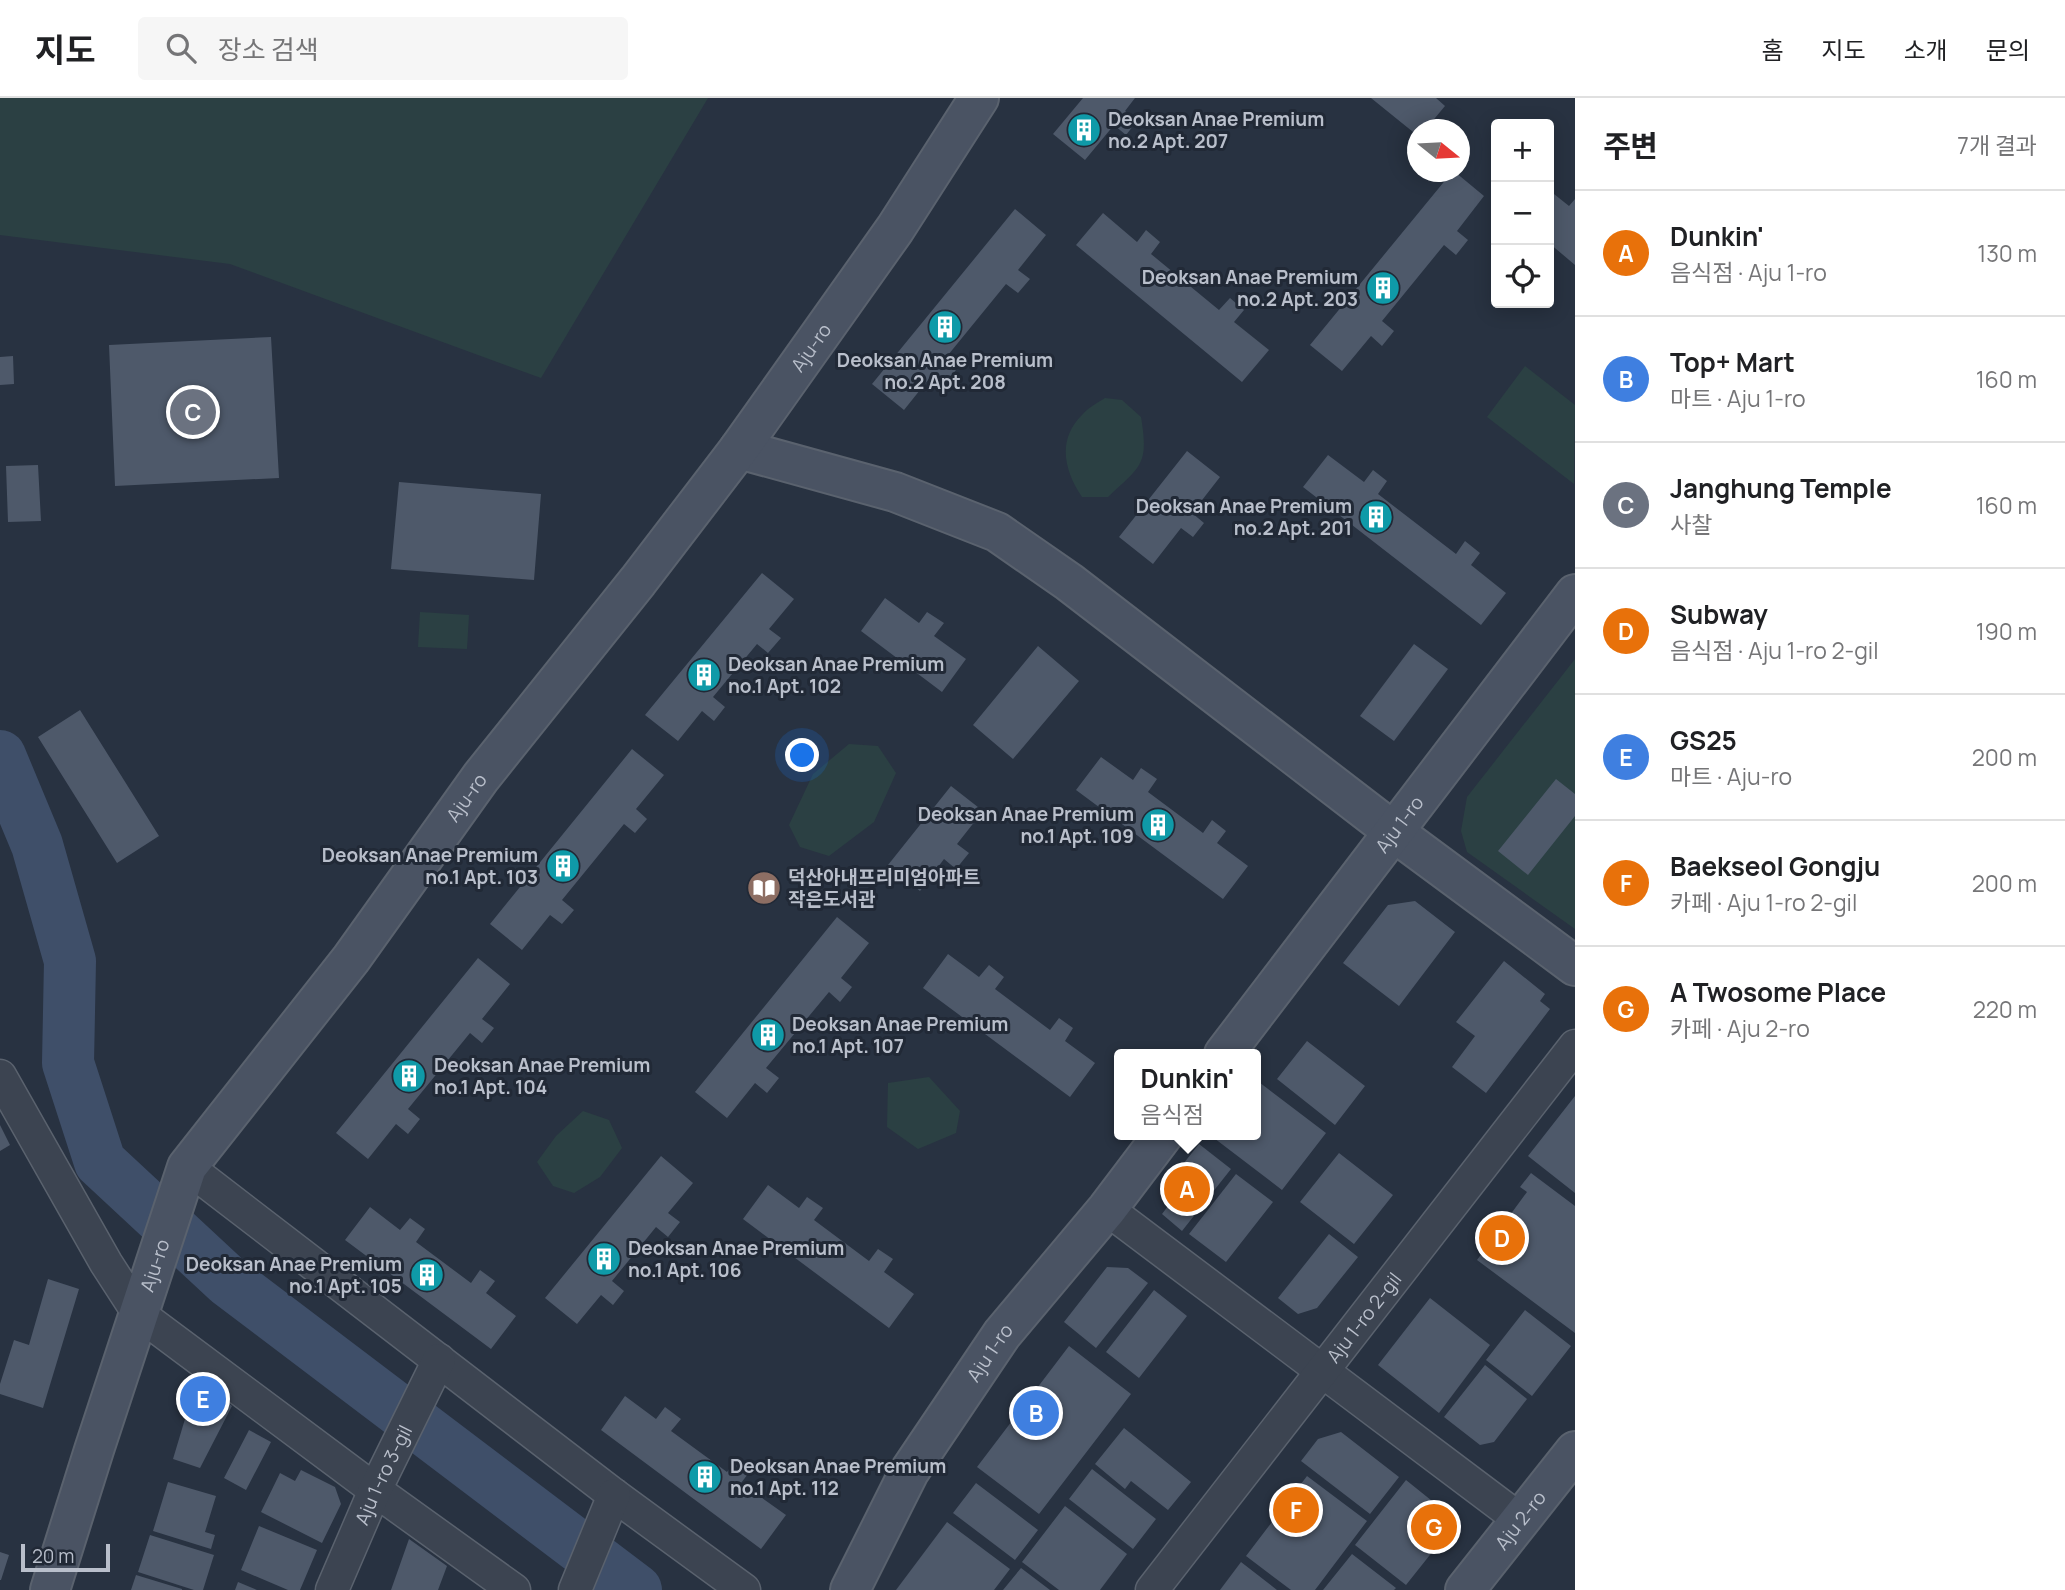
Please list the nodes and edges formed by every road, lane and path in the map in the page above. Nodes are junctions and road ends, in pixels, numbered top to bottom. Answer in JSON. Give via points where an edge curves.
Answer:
{"nodes":[{"id":1,"x":979,"y":98,"type":"edge"},
{"id":2,"x":739,"y":449,"type":"junction"},
{"id":3,"x":1575,"y":594,"type":"edge"},
{"id":4,"x":1394,"y":832,"type":"junction"},
{"id":5,"x":1575,"y":966,"type":"edge"},
{"id":6,"x":1575,"y":1046,"type":"edge"},
{"id":7,"x":1228,"y":1049,"type":"edge"},
{"id":8,"x":0,"y":1076,"type":"edge"},
{"id":9,"x":1159,"y":1140,"type":"edge"},
{"id":10,"x":187,"y":1167,"type":"junction"},
{"id":11,"x":1107,"y":1209,"type":"junction"},
{"id":12,"x":139,"y":1314,"type":"junction"},
{"id":13,"x":439,"y":1360,"type":"junction"},
{"id":14,"x":1321,"y":1371,"type":"junction"},
{"id":15,"x":1575,"y":1451,"type":"edge"},
{"id":16,"x":375,"y":1490,"type":"junction"},
{"id":17,"x":614,"y":1495,"type":"junction"},
{"id":18,"x":1519,"y":1519,"type":"junction"},
{"id":19,"x":50,"y":1590,"type":"edge"},
{"id":20,"x":332,"y":1590,"type":"edge"},
{"id":21,"x":514,"y":1590,"type":"edge"},
{"id":22,"x":575,"y":1590,"type":"edge"},
{"id":23,"x":744,"y":1590,"type":"edge"},
{"id":24,"x":850,"y":1590,"type":"edge"},
{"id":25,"x":1152,"y":1590,"type":"edge"},
{"id":26,"x":1465,"y":1590,"type":"edge"}],
"edges":[{"from":1,"to":2,"type":"street","name":"Aju-ro","via":[[895,229]]},
{"from":2,"to":4,"type":"street","via":[[895,492],[997,532],[1069,582]]},
{"from":2,"to":10,"type":"street","name":"Aju-ro","via":[[481,777],[351,959]]},
{"from":3,"to":4,"type":"street","name":"Aju 1-ro"},
{"from":4,"to":5,"type":"street"},
{"from":4,"to":7,"type":"street","name":"Aju 1-ro"},
{"from":6,"to":14,"type":"street","name":"Aju 1-ro 2-gil"},
{"from":8,"to":12,"type":"street"},
{"from":9,"to":11,"type":"street","name":"Aju 1-ro"},
{"from":10,"to":12,"type":"street","name":"Aju-ro"},
{"from":10,"to":13,"type":"street"},
{"from":11,"to":14,"type":"street"},
{"from":11,"to":24,"type":"street","name":"Aju 1-ro","via":[[1002,1334],[909,1472]]},
{"from":12,"to":16,"type":"street"},
{"from":12,"to":19,"type":"street","name":"Aju-ro"},
{"from":13,"to":16,"type":"street","name":"Aju 1-ro 3-gil"},
{"from":13,"to":17,"type":"street"},
{"from":14,"to":18,"type":"street"},
{"from":14,"to":25,"type":"street","name":"Aju 1-ro 2-gil"},
{"from":15,"to":18,"type":"street","name":"Aju 2-ro"},
{"from":16,"to":20,"type":"street","name":"Aju 1-ro 3-gil"},
{"from":16,"to":21,"type":"street"},
{"from":17,"to":22,"type":"street"},
{"from":17,"to":23,"type":"street"},
{"from":18,"to":26,"type":"street","name":"Aju 2-ro"}]}
